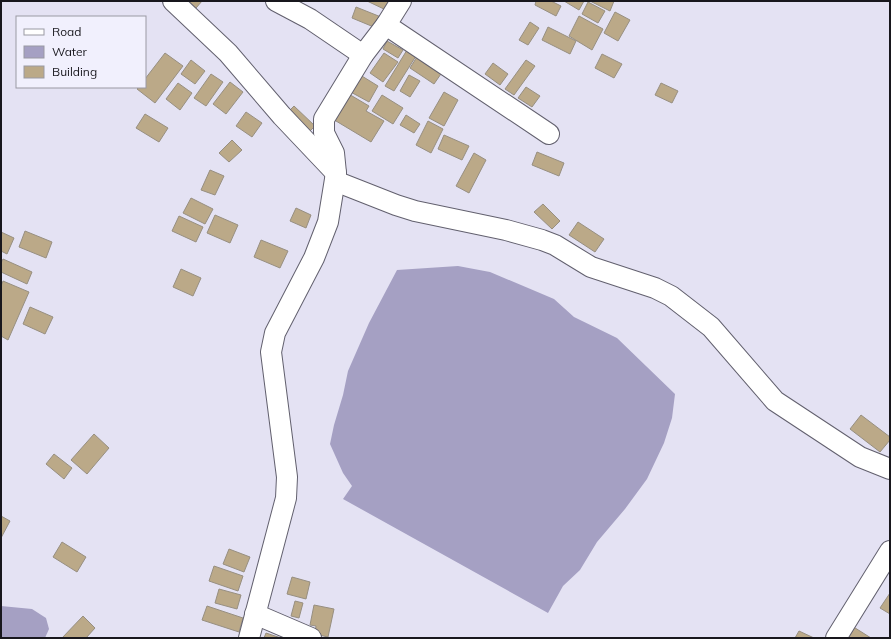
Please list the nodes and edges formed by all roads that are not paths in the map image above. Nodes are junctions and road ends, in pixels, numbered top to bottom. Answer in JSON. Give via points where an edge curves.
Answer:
{"nodes":[{"id":1,"x":173,"y":1,"type":"edge"},
{"id":2,"x":276,"y":1,"type":"edge"},
{"id":3,"x":401,"y":1,"type":"edge"},
{"id":4,"x":386,"y":25,"type":"junction"},
{"id":5,"x":363,"y":55,"type":"junction"},
{"id":6,"x":549,"y":134,"type":"dead end"},
{"id":7,"x":335,"y":177,"type":"junction"},
{"id":8,"x":890,"y":469,"type":"edge"},
{"id":9,"x":890,"y":551,"type":"edge"},
{"id":10,"x":255,"y":614,"type":"junction"},
{"id":11,"x":249,"y":638,"type":"edge"},
{"id":12,"x":311,"y":638,"type":"edge"},
{"id":13,"x":836,"y":638,"type":"edge"}],
"edges":[{"from":1,"to":7,"type":"street","via":[[228,53]]},
{"from":2,"to":5,"type":"street","via":[[310,19]]},
{"from":3,"to":4,"type":"street"},
{"from":4,"to":5,"type":"street"},
{"from":4,"to":6,"type":"street"},
{"from":5,"to":7,"type":"street","via":[[324,119],[324,132],[334,154]]},
{"from":7,"to":8,"type":"street","via":[[415,211],[542,240],[591,267],[655,288],[671,296],[711,328],[775,401],[860,457]]},
{"from":7,"to":10,"type":"street","via":[[326,228],[314,258],[275,333],[271,352],[287,477],[286,498]]},
{"from":9,"to":13,"type":"street"},
{"from":10,"to":11,"type":"street"},
{"from":10,"to":12,"type":"street"}]}
